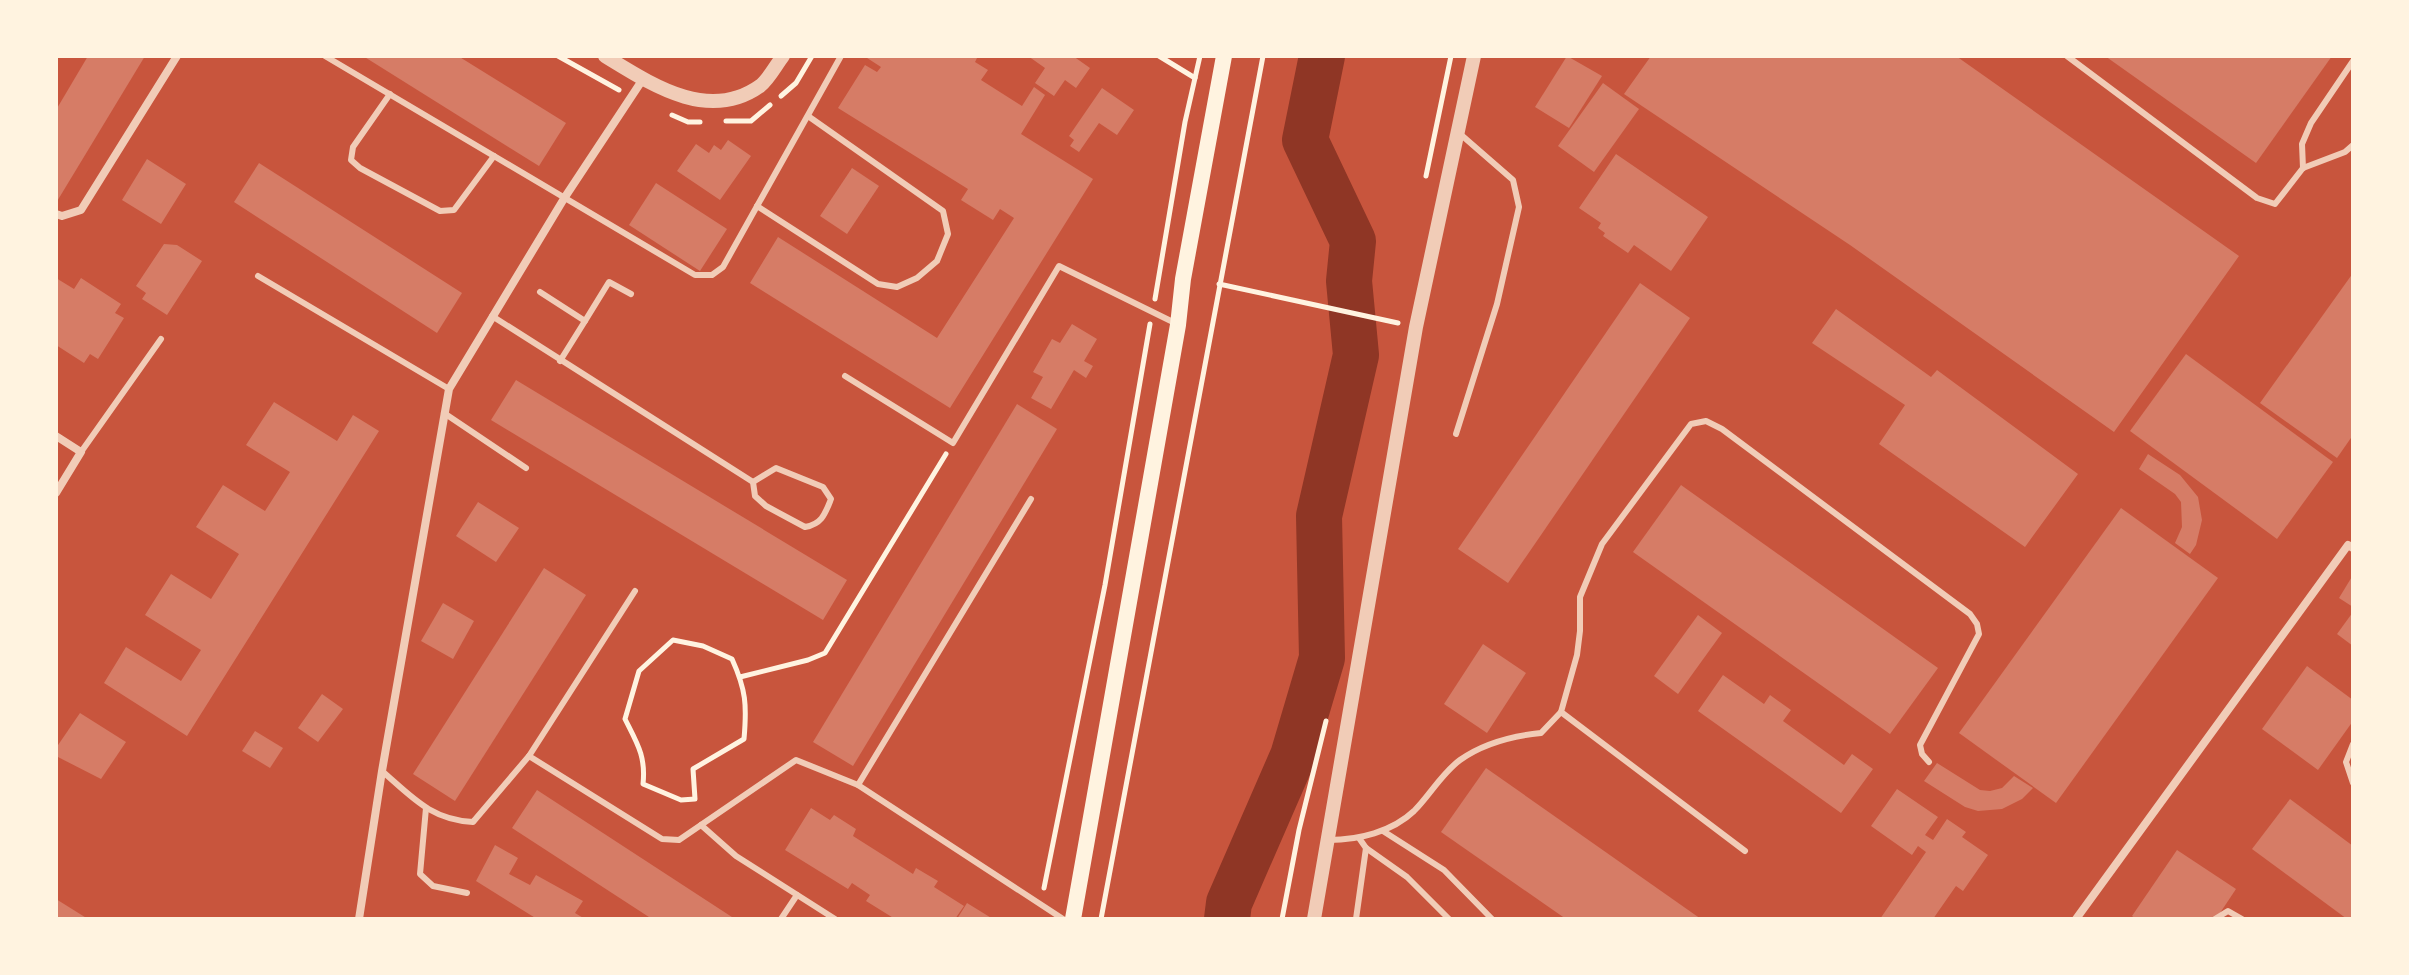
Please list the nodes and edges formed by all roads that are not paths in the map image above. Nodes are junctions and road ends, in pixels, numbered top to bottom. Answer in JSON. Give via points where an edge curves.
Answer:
{"nodes":[{"id":1,"x":177,"y":56,"type":"edge"},
{"id":2,"x":325,"y":56,"type":"edge"},
{"id":3,"x":605,"y":56,"type":"edge"},
{"id":4,"x":783,"y":56,"type":"edge"},
{"id":5,"x":841,"y":56,"type":"edge"},
{"id":6,"x":1224,"y":56,"type":"edge"},
{"id":7,"x":1474,"y":56,"type":"edge"},
{"id":8,"x":2067,"y":56,"type":"edge"},
{"id":9,"x":2353,"y":61,"type":"edge"},
{"id":10,"x":643,"y":79,"type":"junction"},
{"id":11,"x":390,"y":94,"type":"junction"},
{"id":12,"x":808,"y":116,"type":"junction"},
{"id":13,"x":1456,"y":131,"type":"junction"},
{"id":14,"x":2353,"y":145,"type":"edge"},
{"id":15,"x":494,"y":156,"type":"junction"},
{"id":16,"x":2303,"y":168,"type":"junction"},
{"id":17,"x":565,"y":197,"type":"junction"},
{"id":18,"x":757,"y":206,"type":"junction"},
{"id":19,"x":56,"y":214,"type":"edge"},
{"id":20,"x":258,"y":276,"type":"dead end"},
{"id":21,"x":540,"y":292,"type":"dead end"},
{"id":22,"x":631,"y":294,"type":"dead end"},
{"id":23,"x":492,"y":316,"type":"junction"},
{"id":24,"x":585,"y":321,"type":"junction"},
{"id":25,"x":1178,"y":325,"type":"junction"},
{"id":26,"x":161,"y":339,"type":"dead end"},
{"id":27,"x":560,"y":361,"type":"junction"},
{"id":28,"x":845,"y":376,"type":"dead end"},
{"id":29,"x":449,"y":389,"type":"junction"},
{"id":30,"x":444,"y":413,"type":"junction"},
{"id":31,"x":1456,"y":434,"type":"dead end"},
{"id":32,"x":56,"y":436,"type":"edge"},
{"id":33,"x":81,"y":452,"type":"junction"},
{"id":34,"x":526,"y":468,"type":"dead end"},
{"id":35,"x":753,"y":482,"type":"junction"},
{"id":36,"x":56,"y":493,"type":"edge"},
{"id":37,"x":1031,"y":499,"type":"dead end"},
{"id":38,"x":2351,"y":543,"type":"edge"},
{"id":39,"x":635,"y":591,"type":"dead end"},
{"id":40,"x":1561,"y":712,"type":"junction"},
{"id":41,"x":2353,"y":744,"type":"edge"},
{"id":42,"x":529,"y":756,"type":"junction"},
{"id":43,"x":1929,"y":762,"type":"dead end"},
{"id":44,"x":382,"y":771,"type":"junction"},
{"id":45,"x":2353,"y":783,"type":"edge"},
{"id":46,"x":858,"y":785,"type":"junction"},
{"id":47,"x":426,"y":808,"type":"junction"},
{"id":48,"x":701,"y":825,"type":"junction"},
{"id":49,"x":1383,"y":831,"type":"junction"},
{"id":50,"x":1359,"y":838,"type":"junction"},
{"id":51,"x":1329,"y":840,"type":"junction"},
{"id":52,"x":1366,"y":848,"type":"junction"},
{"id":53,"x":1745,"y":851,"type":"dead end"},
{"id":54,"x":467,"y":893,"type":"dead end"},
{"id":55,"x":797,"y":895,"type":"junction"},
{"id":56,"x":359,"y":919,"type":"edge"},
{"id":57,"x":781,"y":919,"type":"edge"},
{"id":58,"x":835,"y":919,"type":"edge"},
{"id":59,"x":1063,"y":919,"type":"edge"},
{"id":60,"x":1073,"y":919,"type":"edge"},
{"id":61,"x":1314,"y":919,"type":"edge"},
{"id":62,"x":1356,"y":919,"type":"edge"},
{"id":63,"x":1449,"y":919,"type":"edge"},
{"id":64,"x":1492,"y":919,"type":"edge"},
{"id":65,"x":2076,"y":919,"type":"edge"},
{"id":66,"x":2215,"y":919,"type":"edge"},
{"id":67,"x":2242,"y":919,"type":"edge"}],
"edges":[{"from":1,"to":19,"type":"street","via":[[81,210]]},
{"from":2,"to":11,"type":"lane"},
{"from":3,"to":10,"type":"street"},
{"from":4,"to":10,"type":"street","via":[[762,85],[731,100],[698,102]]},
{"from":5,"to":12,"type":"lane"},
{"from":6,"to":25,"type":"main road"},
{"from":7,"to":13,"type":"street"},
{"from":8,"to":16,"type":"lane","via":[[2257,198],[2275,204]]},
{"from":9,"to":16,"type":"lane","via":[[2311,123],[2302,144]]},
{"from":10,"to":17,"type":"street"},
{"from":11,"to":15,"type":"lane"},
{"from":11,"to":15,"type":"lane","via":[[353,147],[351,160],[360,168],[440,211],[454,210]]},
{"from":12,"to":18,"type":"lane"},
{"from":12,"to":18,"type":"lane","via":[[943,211],[948,234],[937,261],[897,287],[878,284]]},
{"from":13,"to":31,"type":"lane","via":[[1513,180],[1519,207],[1497,304]]},
{"from":13,"to":51,"type":"street","via":[[1416,327]]},
{"from":14,"to":16,"type":"lane"},
{"from":15,"to":17,"type":"lane"},
{"from":17,"to":18,"type":"lane","via":[[695,275],[712,275],[723,267]]},
{"from":17,"to":23,"type":"street"},
{"from":20,"to":29,"type":"lane"},
{"from":21,"to":24,"type":"lane"},
{"from":22,"to":24,"type":"lane","via":[[609,282]]},
{"from":23,"to":27,"type":"lane"},
{"from":23,"to":29,"type":"street"},
{"from":24,"to":27,"type":"lane"},
{"from":25,"to":28,"type":"lane","via":[[1059,266],[953,443]]},
{"from":25,"to":60,"type":"main road"},
{"from":26,"to":33,"type":"lane"},
{"from":27,"to":35,"type":"lane"},
{"from":29,"to":30,"type":"street"},
{"from":30,"to":34,"type":"lane"},
{"from":30,"to":44,"type":"street"},
{"from":32,"to":33,"type":"street"},
{"from":33,"to":36,"type":"street"},
{"from":35,"to":35,"type":"lane","via":[[755,496],[766,506],[805,527],[822,519],[831,499],[823,487],[776,468]]},
{"from":37,"to":46,"type":"lane"},
{"from":38,"to":65,"type":"street"},
{"from":39,"to":42,"type":"lane"},
{"from":40,"to":43,"type":"lane","via":[[1577,655],[1580,597],[1602,544],[1680,437],[1691,424],[1706,421],[1977,624],[1979,634],[1920,745]]},
{"from":40,"to":49,"type":"lane","via":[[1541,733],[1494,742],[1459,761],[1413,812]]},
{"from":40,"to":53,"type":"lane"},
{"from":41,"to":45,"type":"lane","via":[[2346,762]]},
{"from":42,"to":47,"type":"lane","via":[[473,822],[451,821]]},
{"from":42,"to":48,"type":"lane","via":[[662,839],[679,840]]},
{"from":44,"to":47,"type":"lane"},
{"from":44,"to":56,"type":"street"},
{"from":46,"to":48,"type":"lane","via":[[796,760]]},
{"from":46,"to":59,"type":"lane"},
{"from":47,"to":54,"type":"lane","via":[[420,874],[433,886]]},
{"from":48,"to":55,"type":"lane","via":[[736,856]]},
{"from":49,"to":50,"type":"lane"},
{"from":49,"to":64,"type":"lane","via":[[1444,870]]},
{"from":50,"to":51,"type":"lane"},
{"from":50,"to":52,"type":"lane"},
{"from":51,"to":61,"type":"street"},
{"from":52,"to":62,"type":"lane"},
{"from":52,"to":63,"type":"lane","via":[[1407,877]]},
{"from":55,"to":57,"type":"lane"},
{"from":55,"to":58,"type":"lane"},
{"from":66,"to":67,"type":"lane","via":[[2228,911]]}]}
